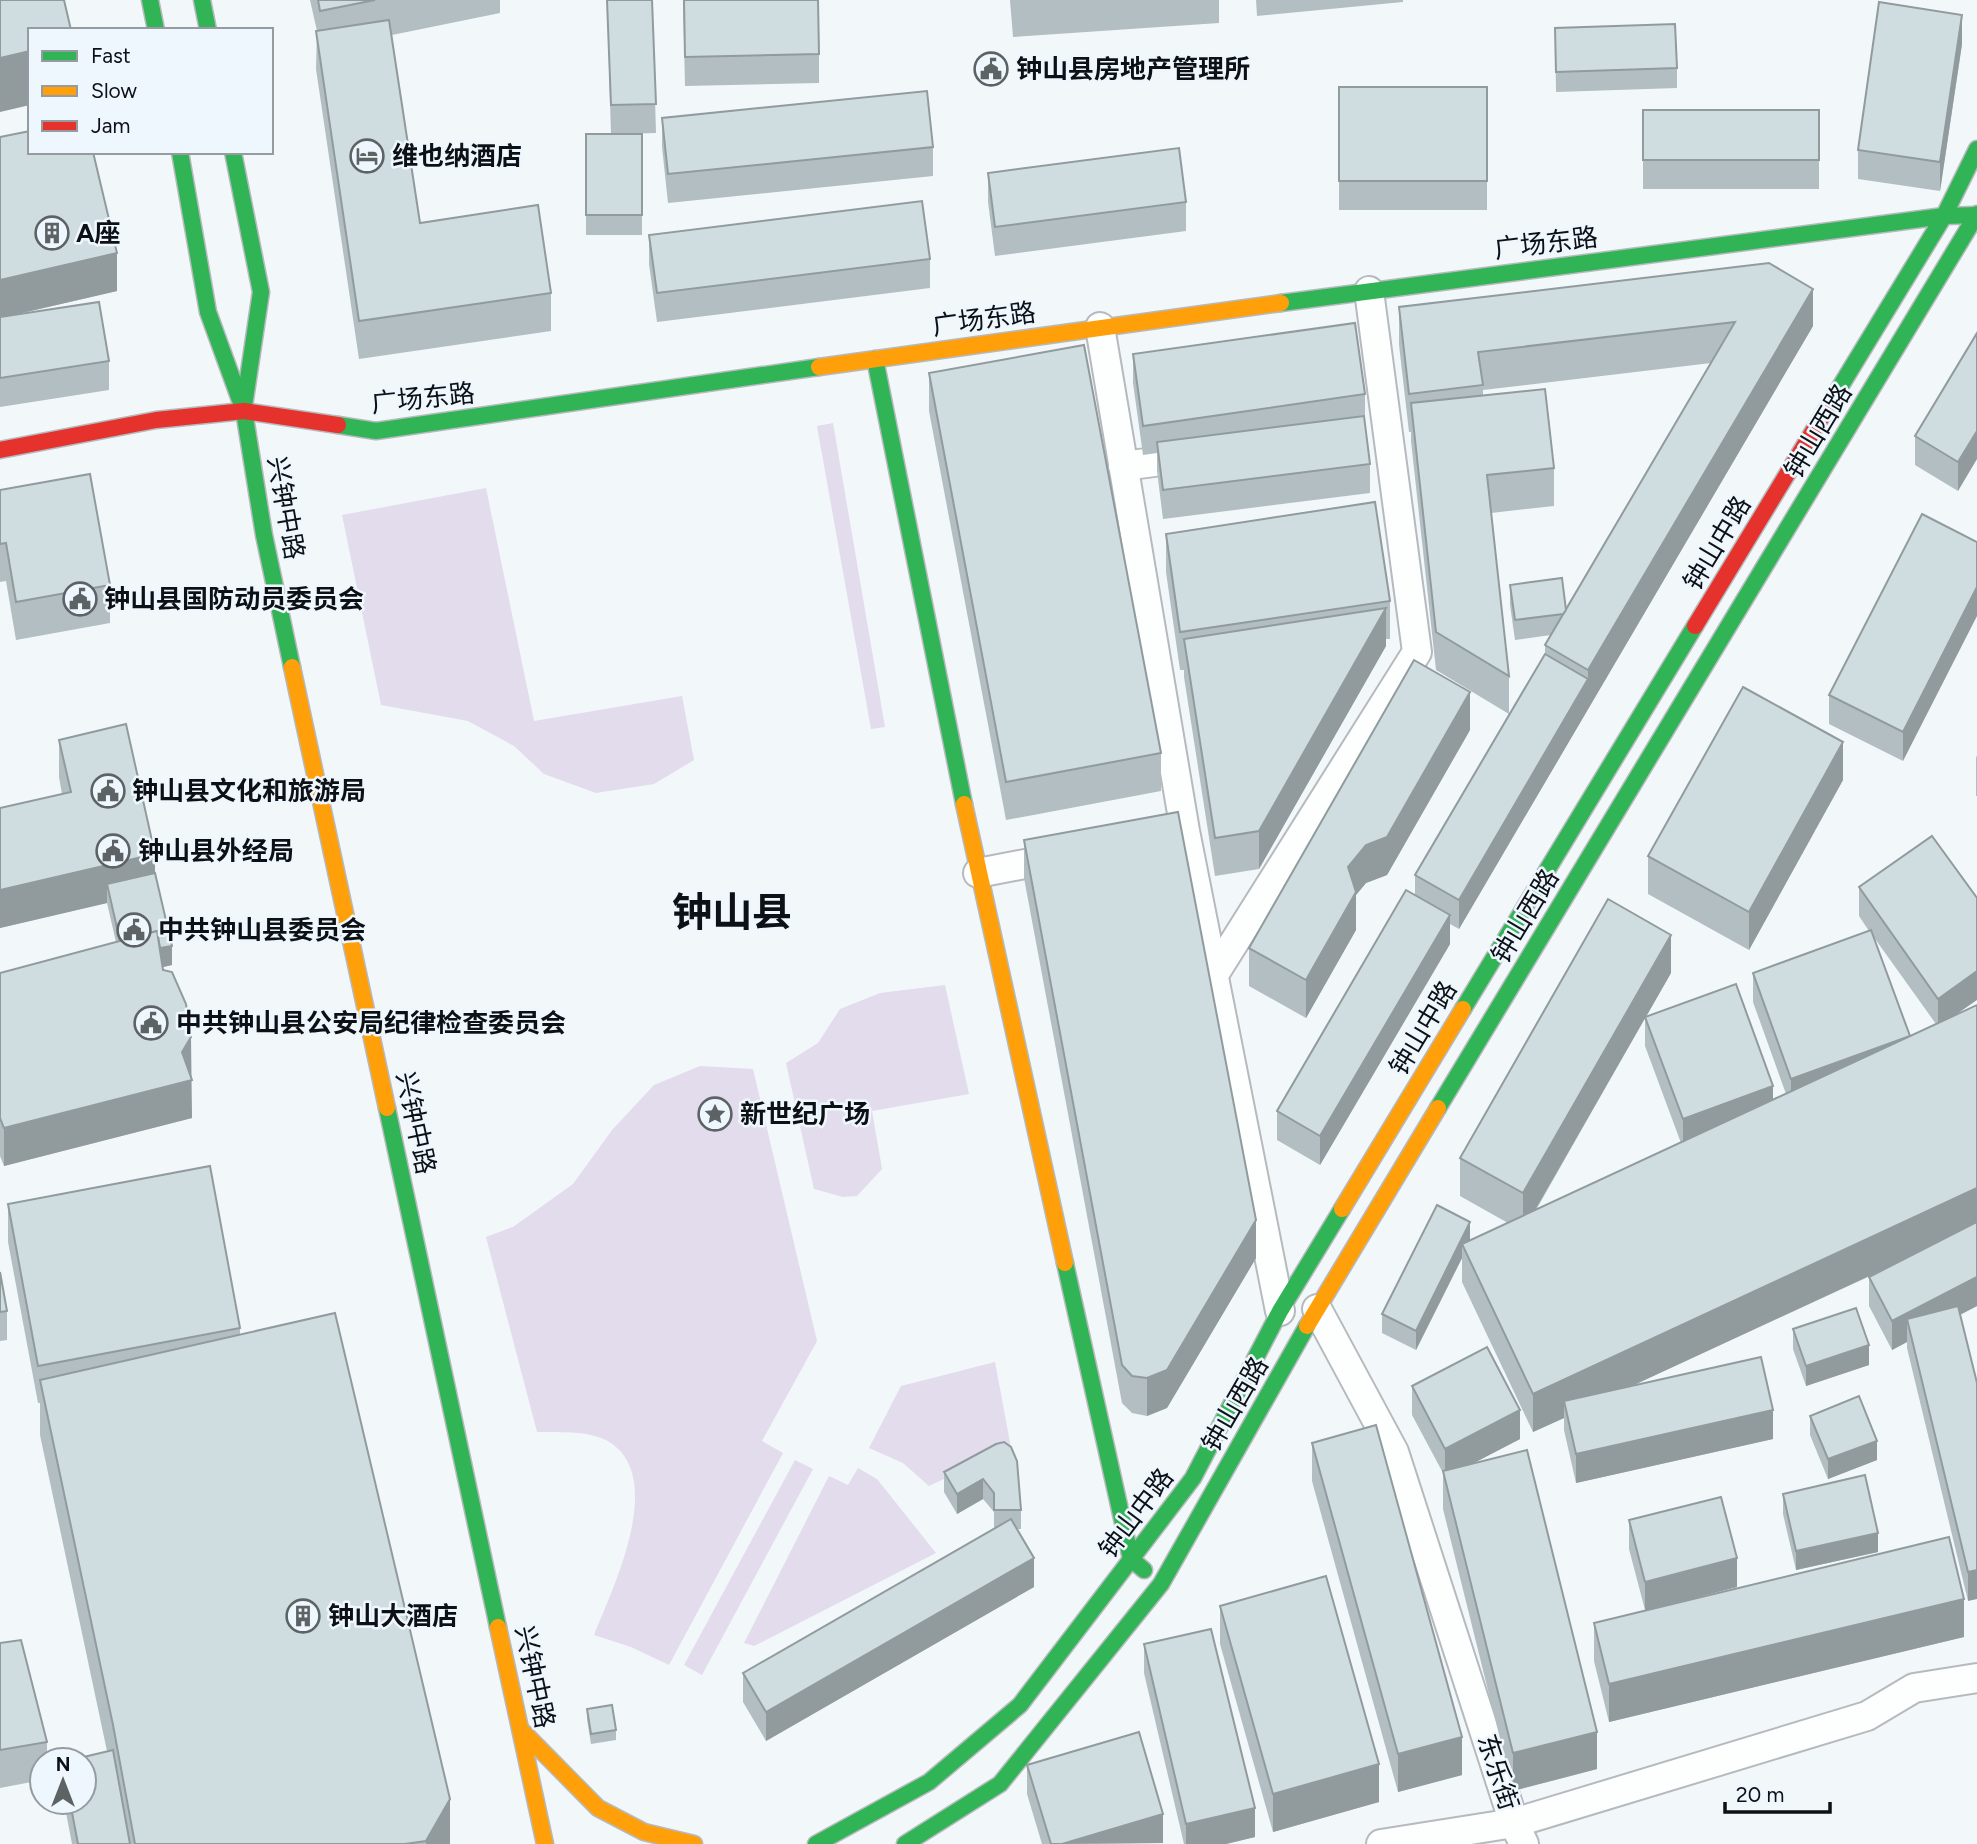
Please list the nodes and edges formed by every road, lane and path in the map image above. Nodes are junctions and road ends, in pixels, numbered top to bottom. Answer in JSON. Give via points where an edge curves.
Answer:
{"nodes":[{"id":1,"x":150,"y":0,"type":"edge"},
{"id":2,"x":202,"y":0,"type":"edge"},
{"id":3,"x":156,"y":28,"type":"edge"},
{"id":4,"x":208,"y":28,"type":"edge"},
{"id":5,"x":1977,"y":149,"type":"edge"},
{"id":6,"x":180,"y":154,"type":"edge"},
{"id":7,"x":233,"y":154,"type":"edge"},
{"id":8,"x":1977,"y":214,"type":"edge"},
{"id":9,"x":1944,"y":216,"type":"junction"},
{"id":10,"x":1369,"y":291,"type":"junction"},
{"id":11,"x":1100,"y":327,"type":"junction"},
{"id":12,"x":875,"y":359,"type":"junction"},
{"id":13,"x":244,"y":411,"type":"junction"},
{"id":14,"x":0,"y":450,"type":"edge"},
{"id":15,"x":1216,"y":454,"type":"edge"},
{"id":16,"x":1123,"y":466,"type":"junction"},
{"id":17,"x":1083,"y":852,"type":"edge"},
{"id":18,"x":978,"y":873,"type":"junction"},
{"id":19,"x":1213,"y":976,"type":"junction"},
{"id":20,"x":1317,"y":1309,"type":"junction"},
{"id":21,"x":1280,"y":1311,"type":"junction"},
{"id":22,"x":1131,"y":1559,"type":"junction"},
{"id":23,"x":1161,"y":1584,"type":"junction"},
{"id":24,"x":1977,"y":1678,"type":"edge"},
{"id":25,"x":522,"y":1731,"type":"junction"},
{"id":26,"x":1519,"y":1834,"type":"edge"},
{"id":27,"x":545,"y":1844,"type":"edge"},
{"id":28,"x":694,"y":1844,"type":"edge"},
{"id":29,"x":816,"y":1844,"type":"edge"},
{"id":30,"x":905,"y":1844,"type":"edge"},
{"id":31,"x":1381,"y":1844,"type":"edge"}],
"edges":[{"from":1,"to":3,"type":"main road"},
{"from":2,"to":4,"type":"main road"},
{"from":5,"to":9,"type":"main road","name":"钟山中路"},
{"from":6,"to":13,"type":"main road","name":"兴钟中路","via":[[208,312]]},
{"from":7,"to":13,"type":"main road","name":"兴钟中路","via":[[261,292]]},
{"from":8,"to":9,"type":"main road","name":"广场东路"},
{"from":8,"to":20,"type":"main road","name":"钟山西路"},
{"from":9,"to":10,"type":"main road","name":"广场东路"},
{"from":9,"to":21,"type":"main road","name":"钟山中路"},
{"from":10,"to":11,"type":"main road","name":"广场东路"},
{"from":10,"to":19,"type":"street","via":[[1374,432],[1385,519],[1417,652]]},
{"from":11,"to":12,"type":"main road","name":"广场东路"},
{"from":11,"to":16,"type":"street"},
{"from":12,"to":13,"type":"main road","name":"广场东路","via":[[376,431]]},
{"from":12,"to":18,"type":"main road"},
{"from":13,"to":14,"type":"main road","name":"广场东路","via":[[156,420]]},
{"from":13,"to":25,"type":"main road","name":"兴钟中路","via":[[264,535]]},
{"from":15,"to":16,"type":"street"},
{"from":16,"to":19,"type":"street","via":[[1152,553],[1172,834]]},
{"from":17,"to":18,"type":"street"},
{"from":18,"to":22,"type":"main road"},
{"from":19,"to":21,"type":"street"},
{"from":20,"to":23,"type":"main road","name":"钟山西路"},
{"from":20,"to":26,"type":"street","name":"东乐街","via":[[1394,1452]]},
{"from":21,"to":22,"type":"main road","name":"钟山中路","via":[[1194,1478]]},
{"from":22,"to":23,"type":"main road"},
{"from":22,"to":29,"type":"main road","name":"钟山中路","via":[[1020,1705],[929,1782]]},
{"from":23,"to":30,"type":"main road","name":"钟山西路","via":[[1000,1784]]},
{"from":24,"to":26,"type":"street","name":"东乐街","via":[[1913,1688],[1867,1716]]},
{"from":25,"to":27,"type":"main road","name":"兴钟中路"},
{"from":25,"to":28,"type":"main road","via":[[598,1808],[644,1832]]},
{"from":26,"to":31,"type":"street"}]}
